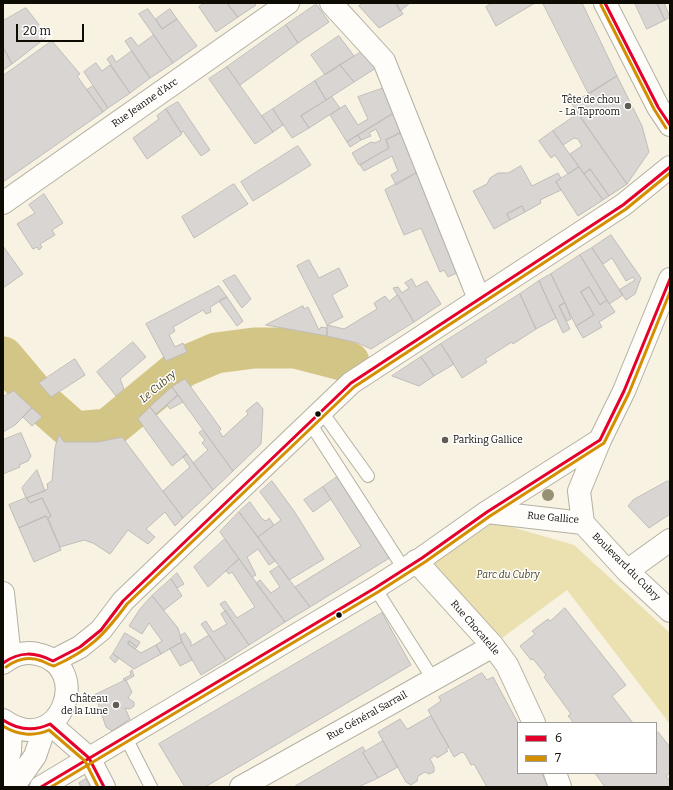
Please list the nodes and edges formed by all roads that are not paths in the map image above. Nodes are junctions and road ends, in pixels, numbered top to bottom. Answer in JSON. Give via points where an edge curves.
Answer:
{"nodes":[{"id":1,"x":288,"y":3,"type":"edge"},
{"id":2,"x":331,"y":3,"type":"edge"},
{"id":3,"x":605,"y":3,"type":"edge"},
{"id":4,"x":670,"y":125,"type":"edge"},
{"id":5,"x":670,"y":167,"type":"edge"},
{"id":6,"x":3,"y":203,"type":"edge"},
{"id":7,"x":670,"y":279,"type":"edge"},
{"id":8,"x":479,"y":299,"type":"junction"},
{"id":9,"x":316,"y":417,"type":"junction"},
{"id":10,"x":600,"y":440,"type":"junction"},
{"id":11,"x":368,"y":476,"type":"dead end"},
{"id":12,"x":487,"y":512,"type":"junction"},
{"id":13,"x":583,"y":523,"type":"junction"},
{"id":14,"x":670,"y":540,"type":"edge"},
{"id":15,"x":410,"y":565,"type":"junction"},
{"id":16,"x":627,"y":571,"type":"junction"},
{"id":17,"x":375,"y":588,"type":"junction"},
{"id":18,"x":3,"y":594,"type":"edge"},
{"id":19,"x":670,"y":611,"type":"edge"},
{"id":20,"x":493,"y":646,"type":"junction"},
{"id":21,"x":5,"y":661,"type":"edge"},
{"id":22,"x":53,"y":661,"type":"junction"},
{"id":23,"x":433,"y":679,"type":"junction"},
{"id":24,"x":534,"y":722,"type":"edge"},
{"id":25,"x":7,"y":723,"type":"edge"},
{"id":26,"x":48,"y":725,"type":"junction"},
{"id":27,"x":125,"y":736,"type":"junction"},
{"id":28,"x":89,"y":758,"type":"junction"},
{"id":29,"x":555,"y":774,"type":"edge"},
{"id":30,"x":3,"y":777,"type":"edge"},
{"id":31,"x":268,"y":780,"type":"edge"},
{"id":32,"x":13,"y":787,"type":"edge"},
{"id":33,"x":40,"y":787,"type":"edge"},
{"id":34,"x":104,"y":787,"type":"edge"},
{"id":35,"x":151,"y":787,"type":"edge"},
{"id":36,"x":240,"y":787,"type":"edge"},
{"id":37,"x":560,"y":787,"type":"edge"}],
"edges":[{"from":1,"to":6,"type":"main road","name":"Rue Jeanne d'Arc"},
{"from":2,"to":8,"type":"main road","via":[[384,61]]},
{"from":3,"to":4,"type":"main road","via":[[658,107]]},
{"from":5,"to":8,"type":"main road","via":[[623,205]]},
{"from":7,"to":10,"type":"main road","name":"Rue Gallice","via":[[624,391]]},
{"from":8,"to":9,"type":"main road","via":[[351,383]]},
{"from":9,"to":11,"type":"lane"},
{"from":9,"to":15,"type":"lane"},
{"from":9,"to":22,"type":"main road","via":[[123,601],[101,630],[80,647]]},
{"from":10,"to":12,"type":"main road"},
{"from":10,"to":13,"type":"main road","name":"Rue Gallice","via":[[579,491]]},
{"from":12,"to":13,"type":"main road","name":"Rue Gallice"},
{"from":12,"to":15,"type":"main road"},
{"from":13,"to":16,"type":"main road","name":"Boulevard du Cubry"},
{"from":14,"to":16,"type":"main road"},
{"from":15,"to":17,"type":"main road"},
{"from":15,"to":20,"type":"main road","name":"Rue Chocatelle"},
{"from":16,"to":19,"type":"main road","name":"Boulevard du Cubry"},
{"from":17,"to":23,"type":"lane"},
{"from":17,"to":27,"type":"main road"},
{"from":18,"to":21,"type":"main road"},
{"from":20,"to":23,"type":"main road","name":"Rue Général Sarrail"},
{"from":20,"to":24,"type":"main road","name":"Rue Chocatelle","via":[[507,665]]},
{"from":21,"to":22,"type":"main road","via":[[17,654],[30,652]]},
{"from":22,"to":26,"type":"main road","via":[[64,675],[68,691],[64,708]]},
{"from":23,"to":31,"type":"main road","name":"Rue Général Sarrail"},
{"from":25,"to":26,"type":"main road","via":[[30,730]]},
{"from":25,"to":30,"type":"main road","via":[[10,752]]},
{"from":26,"to":28,"type":"main road"},
{"from":26,"to":32,"type":"main road","via":[[35,756]]},
{"from":27,"to":28,"type":"main road"},
{"from":27,"to":35,"type":"lane"},
{"from":28,"to":33,"type":"main road"},
{"from":28,"to":34,"type":"main road"},
{"from":29,"to":37,"type":"main road"},
{"from":31,"to":36,"type":"main road","name":"Rue Général Sarrail"}]}
